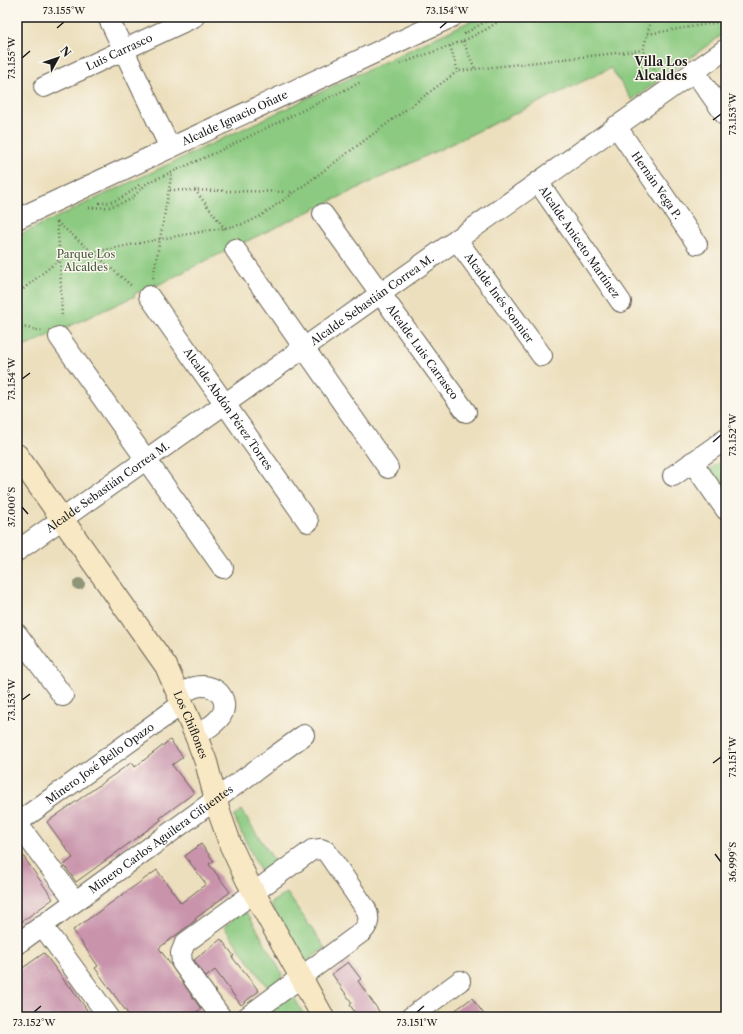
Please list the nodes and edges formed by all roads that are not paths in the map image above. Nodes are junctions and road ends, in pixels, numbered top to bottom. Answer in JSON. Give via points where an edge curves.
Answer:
{"nodes":[{"id":1,"x":108,"y":17,"type":"edge"},
{"id":2,"x":194,"y":17,"type":"edge"},
{"id":3,"x":447,"y":18,"type":"edge"},
{"id":4,"x":726,"y":49,"type":"edge"},
{"id":5,"x":124,"y":50,"type":"junction"},
{"id":6,"x":694,"y":71,"type":"junction"},
{"id":7,"x":44,"y":87,"type":"dead end"},
{"id":8,"x":726,"y":116,"type":"edge"},
{"id":9,"x":616,"y":126,"type":"junction"},
{"id":10,"x":170,"y":148,"type":"junction"},
{"id":11,"x":538,"y":182,"type":"junction"},
{"id":12,"x":323,"y":214,"type":"dead end"},
{"id":13,"x":17,"y":219,"type":"edge"},
{"id":14,"x":456,"y":239,"type":"junction"},
{"id":15,"x":697,"y":244,"type":"dead end"},
{"id":16,"x":235,"y":249,"type":"road end"},
{"id":17,"x":380,"y":294,"type":"junction"},
{"id":18,"x":149,"y":296,"type":"road end"},
{"id":19,"x":621,"y":302,"type":"dead end"},
{"id":20,"x":59,"y":337,"type":"road end"},
{"id":21,"x":304,"y":348,"type":"junction"},
{"id":22,"x":542,"y":356,"type":"dead end"},
{"id":23,"x":225,"y":404,"type":"junction"},
{"id":24,"x":466,"y":412,"type":"dead end"},
{"id":25,"x":726,"y":439,"type":"edge"},
{"id":26,"x":17,"y":455,"type":"edge"},
{"id":27,"x":146,"y":460,"type":"junction"},
{"id":28,"x":692,"y":462,"type":"junction"},
{"id":29,"x":388,"y":468,"type":"dead end"},
{"id":30,"x":673,"y":476,"type":"dead end"},
{"id":31,"x":726,"y":510,"type":"edge"},
{"id":32,"x":63,"y":518,"type":"junction"},
{"id":33,"x":308,"y":522,"type":"dead end"},
{"id":34,"x":17,"y":551,"type":"edge"},
{"id":35,"x":223,"y":568,"type":"dead end"},
{"id":36,"x":17,"y":634,"type":"edge"},
{"id":37,"x":63,"y":696,"type":"dead end"},
{"id":38,"x":181,"y":700,"type":"junction"},
{"id":39,"x":304,"y":735,"type":"dead end"},
{"id":40,"x":196,"y":736,"type":"junction"},
{"id":41,"x":216,"y":799,"type":"junction"},
{"id":42,"x":17,"y":823,"type":"edge"},
{"id":43,"x":254,"y":892,"type":"junction"},
{"id":44,"x":75,"y":902,"type":"junction"},
{"id":45,"x":42,"y":926,"type":"junction"},
{"id":46,"x":17,"y":944,"type":"edge"},
{"id":47,"x":301,"y":978,"type":"junction"},
{"id":48,"x":460,"y":981,"type":"dead end"},
{"id":49,"x":436,"y":1009,"type":"edge"},
{"id":50,"x":109,"y":1017,"type":"edge"},
{"id":51,"x":221,"y":1017,"type":"edge"},
{"id":52,"x":247,"y":1017,"type":"edge"},
{"id":53,"x":324,"y":1017,"type":"edge"},
{"id":54,"x":411,"y":1017,"type":"edge"}],
"edges":[{"from":1,"to":5,"type":"street"},
{"from":2,"to":5,"type":"street","name":"Luis Carrasco"},
{"from":3,"to":10,"type":"street","name":"Alcalde Ignacio Oñate"},
{"from":4,"to":6,"type":"street","name":"Alcalde Sebastián Correa M."},
{"from":5,"to":7,"type":"street","name":"Luis Carrasco"},
{"from":5,"to":10,"type":"street"},
{"from":6,"to":8,"type":"street"},
{"from":6,"to":9,"type":"street","name":"Alcalde Sebastián Correa M."},
{"from":9,"to":11,"type":"street","name":"Alcalde Sebastián Correa M."},
{"from":9,"to":15,"type":"street","name":"Hernán Vega P."},
{"from":10,"to":13,"type":"street","name":"Alcalde Ignacio Oñate"},
{"from":11,"to":14,"type":"street","name":"Alcalde Sebastián Correa M."},
{"from":11,"to":19,"type":"street","name":"Alcalde Aniceto Martínez"},
{"from":12,"to":17,"type":"street","name":"Alcalde Luis Carrasco"},
{"from":14,"to":17,"type":"street","name":"Alcalde Sebastián Correa M."},
{"from":14,"to":22,"type":"street","name":"Alcalde Inés Sonnier"},
{"from":16,"to":21,"type":"street"},
{"from":17,"to":21,"type":"street","name":"Alcalde Sebastián Correa M."},
{"from":17,"to":24,"type":"street","name":"Alcalde Luis Carrasco"},
{"from":18,"to":23,"type":"street","name":"Alcalde Abdón Pérez Torres"},
{"from":20,"to":27,"type":"street"},
{"from":21,"to":23,"type":"street","name":"Alcalde Sebastián Correa M."},
{"from":21,"to":29,"type":"street"},
{"from":23,"to":27,"type":"street","name":"Alcalde Sebastián Correa M."},
{"from":23,"to":33,"type":"street","name":"Alcalde Abdón Pérez Torres"},
{"from":25,"to":28,"type":"street"},
{"from":26,"to":32,"type":"street","name":"Los Chiflones"},
{"from":27,"to":32,"type":"street","name":"Alcalde Sebastián Correa M."},
{"from":27,"to":35,"type":"street"},
{"from":28,"to":30,"type":"street"},
{"from":28,"to":31,"type":"street"},
{"from":32,"to":34,"type":"street","name":"Alcalde Sebastián Correa M."},
{"from":32,"to":38,"type":"street","name":"Los Chiflones","via":[[166,666]]},
{"from":36,"to":37,"type":"street"},
{"from":38,"to":40,"type":"street","name":"Los Chiflones"},
{"from":38,"to":40,"type":"street","via":[[190,689],[202,686],[214,688],[222,697],[224,707],[220,717]]},
{"from":38,"to":42,"type":"street","name":"Minero José Bello Opazo"},
{"from":39,"to":41,"type":"street","name":"Minero Carlos Aguilera Cifuentes"},
{"from":40,"to":41,"type":"street","name":"Los Chiflones"},
{"from":41,"to":43,"type":"street","name":"Los Chiflones","via":[[231,846]]},
{"from":41,"to":44,"type":"street","name":"Minero Carlos Aguilera Cifuentes"},
{"from":42,"to":44,"type":"street"},
{"from":43,"to":47,"type":"street","name":"Los Chiflones"},
{"from":43,"to":47,"type":"street","via":[[312,850],[320,849],[330,856],[366,909],[369,921],[365,929]]},
{"from":43,"to":51,"type":"street","via":[[185,943],[181,953],[182,963]]},
{"from":44,"to":45,"type":"street","name":"Minero Carlos Aguilera Cifuentes"},
{"from":45,"to":46,"type":"street","name":"Minero Carlos Aguilera Cifuentes"},
{"from":45,"to":50,"type":"street"},
{"from":47,"to":52,"type":"street"},
{"from":47,"to":53,"type":"street","name":"Los Chiflones"},
{"from":48,"to":49,"type":"street"},
{"from":49,"to":54,"type":"street"}]}
